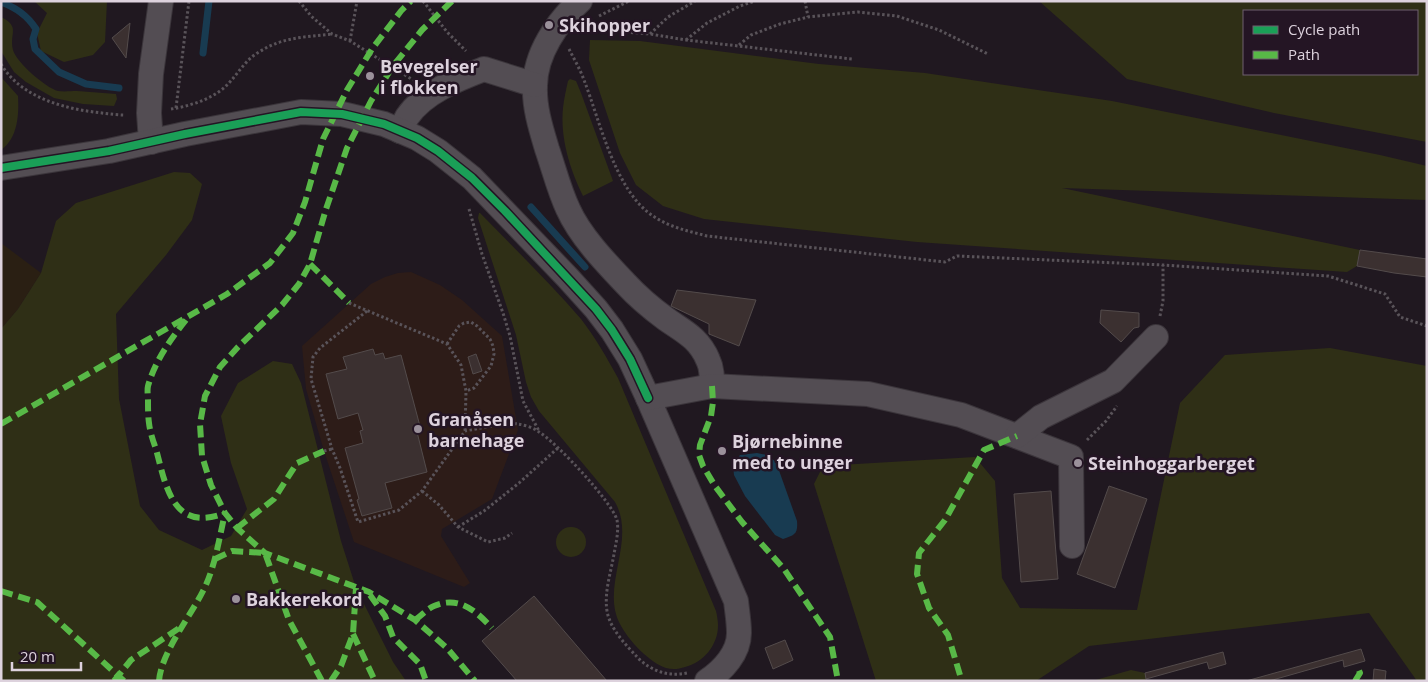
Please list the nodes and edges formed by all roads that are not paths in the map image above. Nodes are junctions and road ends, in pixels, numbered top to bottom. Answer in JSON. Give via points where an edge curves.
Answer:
{"nodes":[{"id":1,"x":161,"y":1,"type":"edge"},
{"id":2,"x":588,"y":9,"type":"edge"},
{"id":3,"x":535,"y":85,"type":"junction"},
{"id":4,"x":400,"y":131,"type":"junction"},
{"id":5,"x":151,"y":142,"type":"junction"},
{"id":6,"x":1,"y":168,"type":"edge"},
{"id":7,"x":1156,"y":337,"type":"dead end"},
{"id":8,"x":712,"y":386,"type":"junction"},
{"id":9,"x":648,"y":398,"type":"junction"},
{"id":10,"x":1017,"y":436,"type":"junction"},
{"id":11,"x":1072,"y":546,"type":"dead end"},
{"id":12,"x":700,"y":676,"type":"edge"}],
"edges":[{"from":1,"to":5,"type":"street","via":[[151,74]]},
{"from":2,"to":3,"type":"street","via":[[572,8],[558,26],[542,53]]},
{"from":3,"to":4,"type":"street","via":[[484,69],[444,86],[430,96],[408,116]]},
{"from":3,"to":8,"type":"street","via":[[540,127],[569,211],[592,245],[625,283],[698,342],[709,360]]},
{"from":4,"to":5,"type":"street","via":[[342,114],[301,112]]},
{"from":4,"to":9,"type":"street","via":[[438,151],[472,178],[555,264],[612,330]]},
{"from":5,"to":6,"type":"street"},
{"from":7,"to":10,"type":"street","via":[[1113,381],[1041,417]]},
{"from":8,"to":9,"type":"street"},
{"from":8,"to":10,"type":"street","via":[[868,394],[961,415]]},
{"from":9,"to":12,"type":"street","via":[[736,601],[740,634],[735,649],[720,672]]},
{"from":10,"to":11,"type":"street","via":[[1071,457]]}]}
